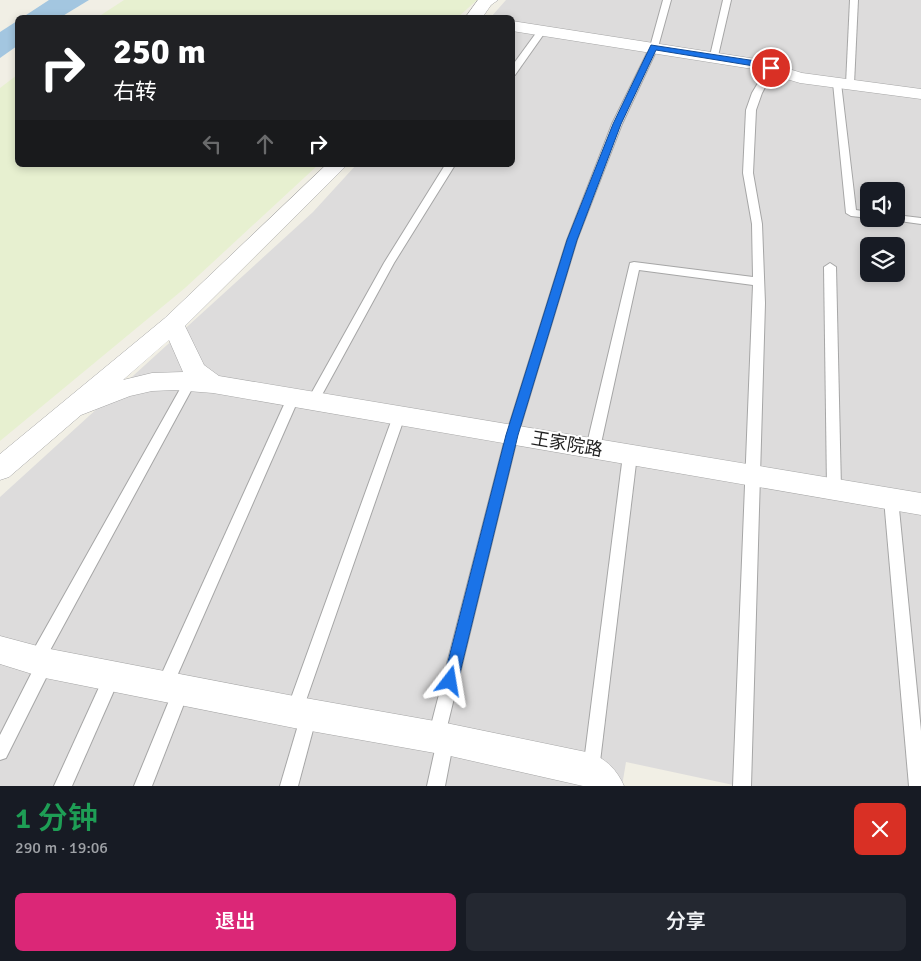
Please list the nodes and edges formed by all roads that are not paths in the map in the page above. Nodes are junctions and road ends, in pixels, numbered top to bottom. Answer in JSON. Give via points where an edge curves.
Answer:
{"nodes":[{"id":1,"x":490,"y":0,"type":"edge"},
{"id":2,"x":667,"y":0,"type":"edge"},
{"id":3,"x":727,"y":0,"type":"edge"},
{"id":4,"x":854,"y":0,"type":"edge"},
{"id":5,"x":475,"y":15,"type":"edge"},
{"id":6,"x":515,"y":26,"type":"edge"},
{"id":7,"x":542,"y":31,"type":"junction"},
{"id":8,"x":654,"y":47,"type":"junction"},
{"id":9,"x":714,"y":56,"type":"junction"},
{"id":10,"x":771,"y":68,"type":"junction"},
{"id":11,"x":515,"y":69,"type":"edge"},
{"id":12,"x":843,"y":84,"type":"junction"},
{"id":13,"x":921,"y":94,"type":"edge"},
{"id":14,"x":335,"y":167,"type":"edge"},
{"id":15,"x":449,"y":167,"type":"edge"},
{"id":16,"x":860,"y":214,"type":"edge"},
{"id":17,"x":905,"y":219,"type":"edge"},
{"id":18,"x":921,"y":221,"type":"edge"},
{"id":19,"x":830,"y":267,"type":"dead end"},
{"id":20,"x":758,"y":282,"type":"junction"},
{"id":21,"x":173,"y":324,"type":"junction"},
{"id":22,"x":199,"y":379,"type":"junction"},
{"id":23,"x":303,"y":399,"type":"junction"},
{"id":24,"x":71,"y":409,"type":"junction"},
{"id":25,"x":399,"y":416,"type":"junction"},
{"id":26,"x":512,"y":435,"type":"junction"},
{"id":27,"x":593,"y":448,"type":"junction"},
{"id":28,"x":630,"y":455,"type":"junction"},
{"id":29,"x":0,"y":469,"type":"edge"},
{"id":30,"x":753,"y":475,"type":"junction"},
{"id":31,"x":834,"y":489,"type":"junction"},
{"id":32,"x":891,"y":499,"type":"junction"},
{"id":33,"x":921,"y":504,"type":"edge"},
{"id":34,"x":0,"y":650,"type":"edge"},
{"id":35,"x":41,"y":662,"type":"junction"},
{"id":36,"x":112,"y":677,"type":"junction"},
{"id":37,"x":172,"y":689,"type":"junction"},
{"id":38,"x":302,"y":714,"type":"junction"},
{"id":39,"x":441,"y":738,"type":"junction"},
{"id":40,"x":0,"y":752,"type":"edge"},
{"id":41,"x":599,"y":778,"type":"edge"},
{"id":42,"x":63,"y":786,"type":"edge"},
{"id":43,"x":143,"y":786,"type":"edge"},
{"id":44,"x":289,"y":786,"type":"edge"},
{"id":45,"x":436,"y":786,"type":"edge"},
{"id":46,"x":742,"y":786,"type":"edge"},
{"id":47,"x":918,"y":786,"type":"edge"}],
"edges":[{"from":1,"to":5,"type":"street"},
{"from":2,"to":8,"type":"lane"},
{"from":3,"to":9,"type":"lane"},
{"from":4,"to":12,"type":"lane"},
{"from":6,"to":7,"type":"street"},
{"from":7,"to":8,"type":"street"},
{"from":7,"to":11,"type":"lane"},
{"from":8,"to":9,"type":"street"},
{"from":8,"to":26,"type":"lane","via":[[617,124],[572,240]]},
{"from":9,"to":10,"type":"street"},
{"from":10,"to":12,"type":"street","via":[[800,78]]},
{"from":10,"to":20,"type":"lane","via":[[751,110],[748,172],[757,224]]},
{"from":12,"to":13,"type":"street"},
{"from":12,"to":16,"type":"lane","via":[[851,213]]},
{"from":14,"to":21,"type":"street"},
{"from":15,"to":23,"type":"lane"},
{"from":17,"to":18,"type":"lane"},
{"from":19,"to":31,"type":"lane"},
{"from":20,"to":27,"type":"lane","via":[[634,266]]},
{"from":20,"to":30,"type":"lane"},
{"from":21,"to":22,"type":"street"},
{"from":21,"to":24,"type":"street"},
{"from":22,"to":23,"type":"street","name":"王家院路"},
{"from":22,"to":24,"type":"street","name":"王家院路","via":[[151,382]]},
{"from":22,"to":35,"type":"lane"},
{"from":23,"to":25,"type":"street","name":"王家院路"},
{"from":23,"to":37,"type":"lane"},
{"from":24,"to":29,"type":"street"},
{"from":25,"to":26,"type":"street","name":"王家院路"},
{"from":25,"to":38,"type":"lane"},
{"from":26,"to":27,"type":"street","name":"王家院路"},
{"from":26,"to":39,"type":"lane"},
{"from":27,"to":28,"type":"street","name":"王家院路"},
{"from":28,"to":30,"type":"street","name":"王家院路"},
{"from":28,"to":41,"type":"lane"},
{"from":30,"to":31,"type":"street","name":"王家院路"},
{"from":30,"to":46,"type":"lane"},
{"from":31,"to":32,"type":"street","name":"王家院路"},
{"from":32,"to":33,"type":"street","name":"王家院路"},
{"from":32,"to":47,"type":"lane"},
{"from":34,"to":35,"type":"street"},
{"from":35,"to":36,"type":"street"},
{"from":35,"to":40,"type":"lane"},
{"from":36,"to":37,"type":"street"},
{"from":36,"to":42,"type":"lane"},
{"from":37,"to":38,"type":"street"},
{"from":37,"to":43,"type":"lane"},
{"from":38,"to":39,"type":"street"},
{"from":38,"to":44,"type":"lane"},
{"from":39,"to":41,"type":"street"},
{"from":39,"to":45,"type":"lane"}]}
